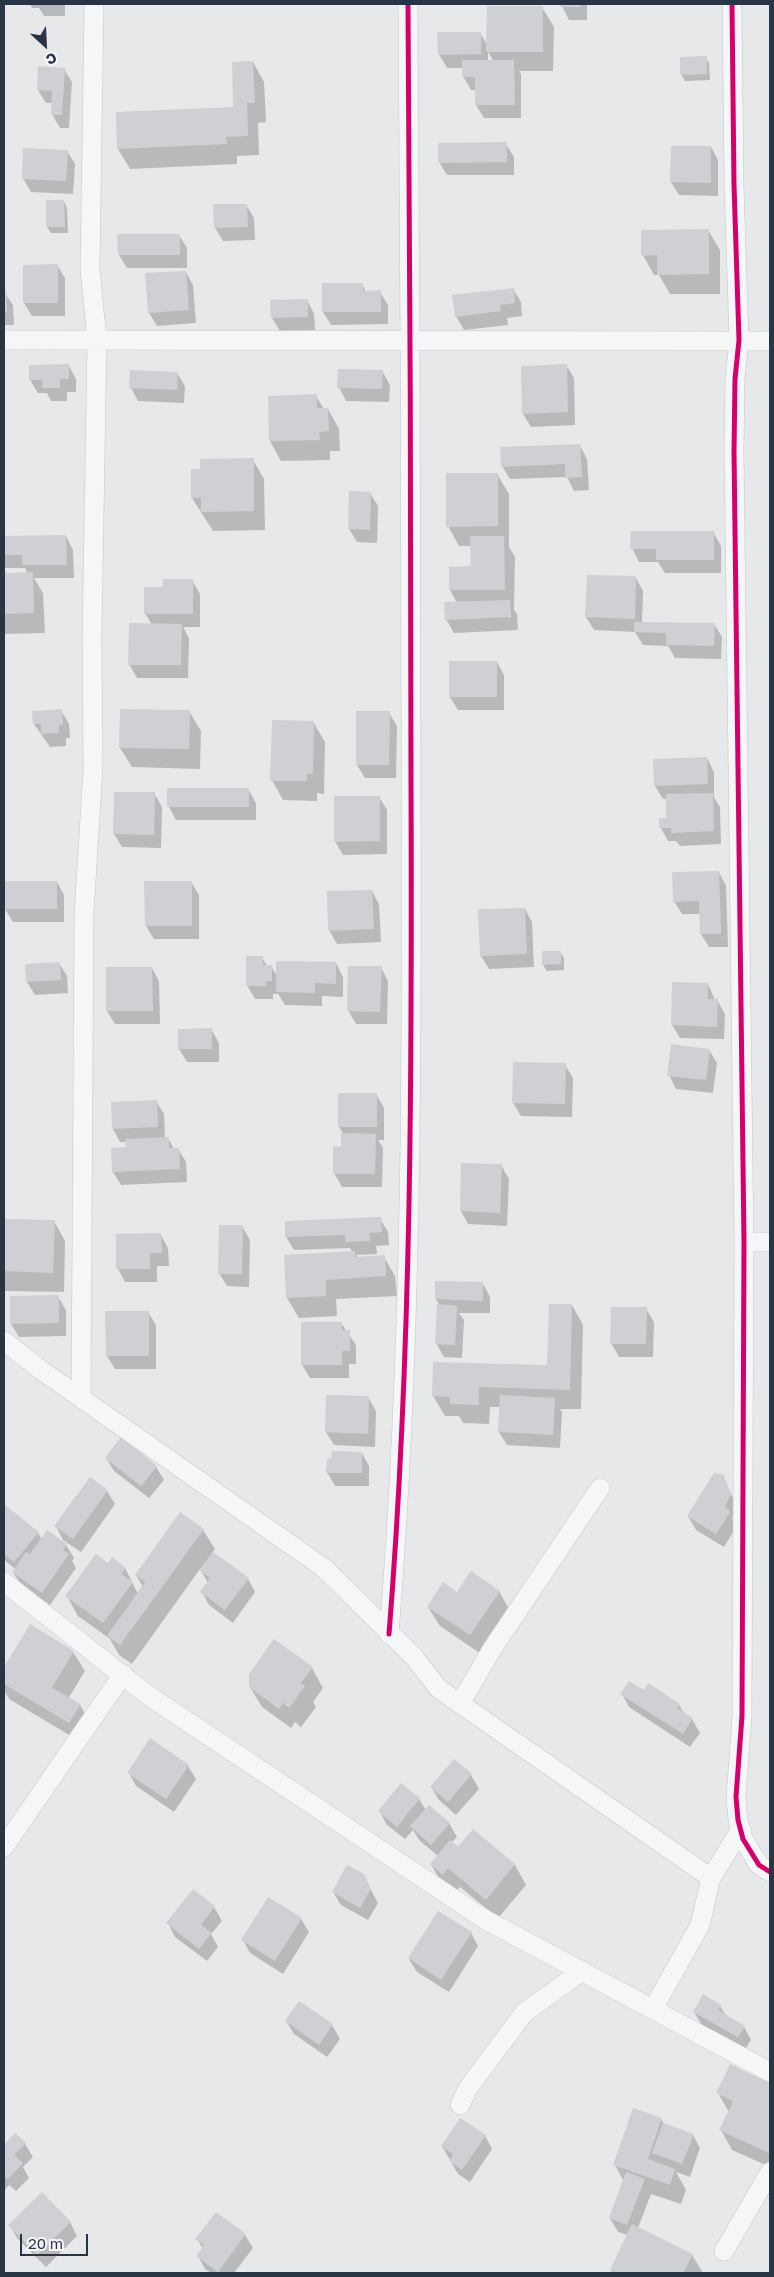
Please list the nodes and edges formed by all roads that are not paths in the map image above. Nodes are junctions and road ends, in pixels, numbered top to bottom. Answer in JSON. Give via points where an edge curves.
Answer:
{"nodes":[{"id":1,"x":94,"y":4,"type":"edge"},
{"id":2,"x":408,"y":4,"type":"edge"},
{"id":3,"x":732,"y":4,"type":"edge"},
{"id":4,"x":4,"y":340,"type":"edge"},
{"id":5,"x":98,"y":340,"type":"junction"},
{"id":6,"x":739,"y":340,"type":"junction"},
{"id":7,"x":410,"y":341,"type":"junction"},
{"id":8,"x":770,"y":341,"type":"edge"},
{"id":9,"x":744,"y":1242,"type":"junction"},
{"id":10,"x":770,"y":1242,"type":"edge"},
{"id":11,"x":4,"y":1341,"type":"edge"},
{"id":12,"x":81,"y":1398,"type":"junction"},
{"id":13,"x":600,"y":1488,"type":"dead end"},
{"id":14,"x":4,"y":1582,"type":"edge"},
{"id":15,"x":389,"y":1634,"type":"junction"},
{"id":16,"x":123,"y":1674,"type":"junction"},
{"id":17,"x":460,"y":1704,"type":"junction"},
{"id":18,"x":740,"y":1829,"type":"junction"},
{"id":19,"x":4,"y":1847,"type":"edge"},
{"id":20,"x":770,"y":1872,"type":"edge"},
{"id":21,"x":711,"y":1878,"type":"junction"},
{"id":22,"x":582,"y":1971,"type":"junction"},
{"id":23,"x":653,"y":2009,"type":"junction"},
{"id":24,"x":770,"y":2072,"type":"edge"},
{"id":25,"x":460,"y":2105,"type":"dead end"},
{"id":26,"x":770,"y":2172,"type":"edge"},
{"id":27,"x":724,"y":2251,"type":"dead end"}],
"edges":[{"from":1,"to":5,"type":"street","via":[[90,270]]},
{"from":2,"to":7,"type":"street"},
{"from":3,"to":6,"type":"street"},
{"from":4,"to":5,"type":"street"},
{"from":5,"to":7,"type":"street"},
{"from":5,"to":12,"type":"street","via":[[92,636],[93,768],[84,913]]},
{"from":6,"to":7,"type":"street"},
{"from":6,"to":8,"type":"street"},
{"from":6,"to":9,"type":"street","via":[[734,451]]},
{"from":7,"to":15,"type":"street","via":[[412,934],[409,1204],[399,1505]]},
{"from":9,"to":10,"type":"street"},
{"from":9,"to":18,"type":"street","via":[[742,1716],[736,1797]]},
{"from":11,"to":12,"type":"street"},
{"from":12,"to":15,"type":"street","via":[[324,1568]]},
{"from":13,"to":17,"type":"street","via":[[492,1649]]},
{"from":14,"to":16,"type":"street"},
{"from":15,"to":17,"type":"street","via":[[414,1658],[438,1689]]},
{"from":16,"to":19,"type":"street"},
{"from":16,"to":22,"type":"street","via":[[149,1696],[484,1920]]},
{"from":17,"to":21,"type":"street"},
{"from":18,"to":20,"type":"street","via":[[749,1851],[759,1865]]},
{"from":18,"to":21,"type":"street"},
{"from":21,"to":23,"type":"street","via":[[700,1925]]},
{"from":22,"to":23,"type":"street"},
{"from":22,"to":25,"type":"street","via":[[524,2013],[468,2088]]},
{"from":23,"to":24,"type":"street"},
{"from":26,"to":27,"type":"street"}]}
